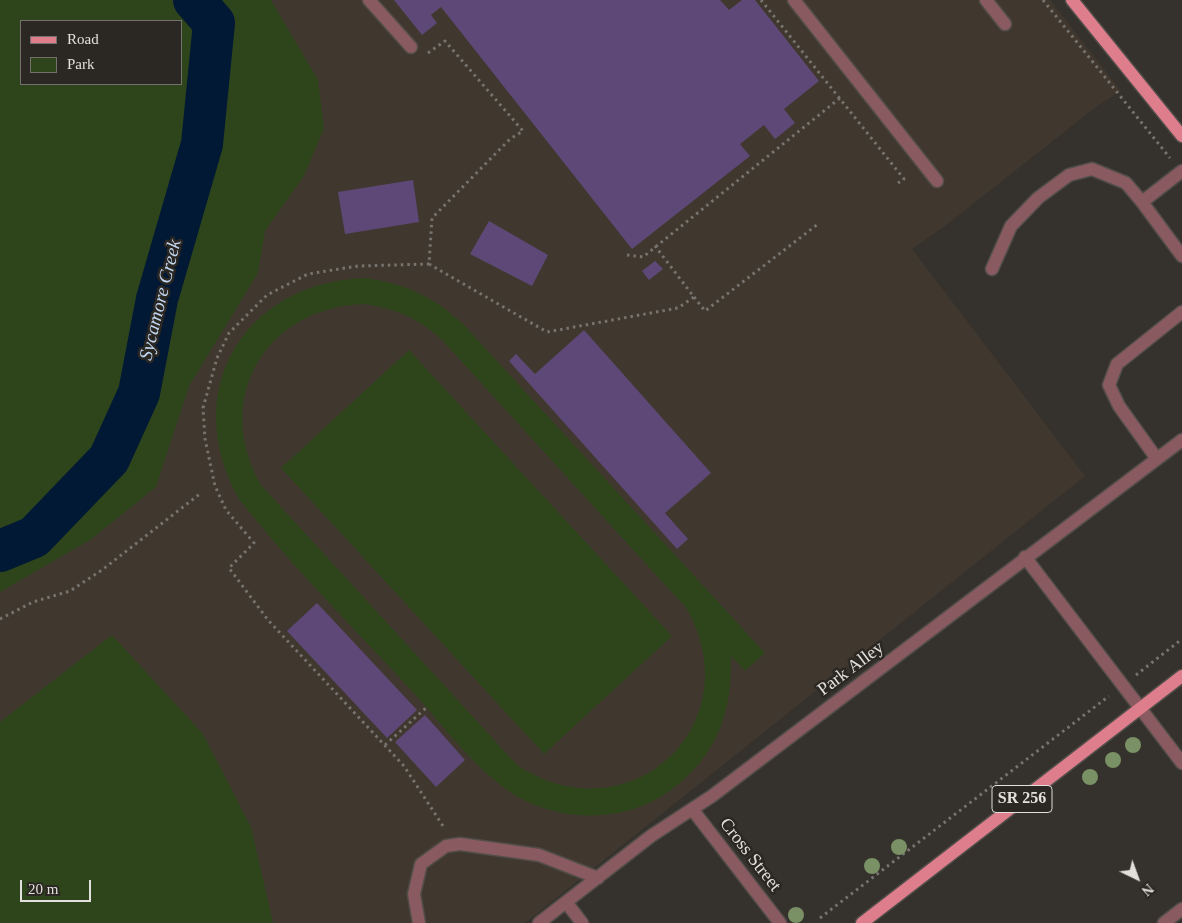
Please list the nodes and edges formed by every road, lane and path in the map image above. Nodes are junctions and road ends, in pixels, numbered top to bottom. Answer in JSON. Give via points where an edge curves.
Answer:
{"nodes":[{"id":1,"x":369,"y":0,"type":"edge"},
{"id":2,"x":761,"y":0,"type":"edge"},
{"id":3,"x":794,"y":0,"type":"edge"},
{"id":4,"x":986,"y":0,"type":"edge"},
{"id":5,"x":1043,"y":0,"type":"edge"},
{"id":6,"x":1072,"y":0,"type":"edge"},
{"id":7,"x":1005,"y":24,"type":"dead end"},
{"id":8,"x":412,"y":47,"type":"joint"},
{"id":9,"x":840,"y":98,"type":"junction"},
{"id":10,"x":1182,"y":136,"type":"edge"},
{"id":11,"x":1182,"y":171,"type":"edge"},
{"id":12,"x":937,"y":181,"type":"dead end"},
{"id":13,"x":898,"y":183,"type":"dead end"},
{"id":14,"x":1142,"y":202,"type":"junction"},
{"id":15,"x":818,"y":224,"type":"dead end"},
{"id":16,"x":655,"y":246,"type":"junction"},
{"id":17,"x":627,"y":255,"type":"dead end"},
{"id":18,"x":1182,"y":256,"type":"edge"},
{"id":19,"x":429,"y":264,"type":"junction"},
{"id":20,"x":992,"y":269,"type":"dead end"},
{"id":21,"x":694,"y":297,"type":"junction"},
{"id":22,"x":1182,"y":312,"type":"edge"},
{"id":23,"x":1182,"y":440,"type":"edge"},
{"id":24,"x":1157,"y":459,"type":"junction"},
{"id":25,"x":201,"y":493,"type":"dead end"},
{"id":26,"x":1025,"y":558,"type":"junction"},
{"id":27,"x":0,"y":619,"type":"edge"},
{"id":28,"x":1182,"y":639,"type":"edge"},
{"id":29,"x":1182,"y":676,"type":"edge"},
{"id":30,"x":1122,"y":686,"type":"junction"},
{"id":31,"x":427,"y":707,"type":"dead end"},
{"id":32,"x":1140,"y":709,"type":"junction"},
{"id":33,"x":385,"y":745,"type":"junction"},
{"id":34,"x":1182,"y":763,"type":"edge"},
{"id":35,"x":692,"y":809,"type":"junction"},
{"id":36,"x":455,"y":845,"type":"junction"},
{"id":37,"x":598,"y":878,"type":"junction"},
{"id":38,"x":566,"y":902,"type":"junction"},
{"id":39,"x":1182,"y":909,"type":"edge"},
{"id":40,"x":820,"y":918,"type":"dead end"},
{"id":41,"x":419,"y":923,"type":"edge"},
{"id":42,"x":539,"y":923,"type":"edge"},
{"id":43,"x":582,"y":923,"type":"edge"},
{"id":44,"x":780,"y":923,"type":"edge"},
{"id":45,"x":862,"y":923,"type":"edge"},
{"id":46,"x":1164,"y":923,"type":"edge"}],
"edges":[{"from":1,"to":8,"type":"street"},
{"from":2,"to":9,"type":"path"},
{"from":3,"to":12,"type":"street"},
{"from":4,"to":7,"type":"street"},
{"from":5,"to":11,"type":"path"},
{"from":6,"to":10,"type":"main road"},
{"from":8,"to":19,"type":"path","via":[[422,58],[445,41],[523,131],[510,139],[432,218]]},
{"from":9,"to":13,"type":"path","via":[[904,179]]},
{"from":9,"to":16,"type":"path"},
{"from":11,"to":14,"type":"street"},
{"from":14,"to":18,"type":"street"},
{"from":14,"to":20,"type":"street","via":[[1126,183],[1092,169],[1069,175],[1038,198],[1011,226]]},
{"from":15,"to":21,"type":"path","via":[[705,311]]},
{"from":16,"to":17,"type":"path","via":[[643,257]]},
{"from":16,"to":21,"type":"path"},
{"from":19,"to":21,"type":"path","via":[[547,332],[678,308]]},
{"from":19,"to":33,"type":"path","via":[[358,266],[308,274],[266,295],[229,333],[217,358],[203,408],[205,438],[215,486],[226,510],[254,543],[229,568],[268,620]]},
{"from":22,"to":24,"type":"street","via":[[1117,364],[1109,385],[1119,406]]},
{"from":23,"to":24,"type":"street","name":"Park Alley"},
{"from":24,"to":26,"type":"street","name":"Park Alley"},
{"from":25,"to":27,"type":"path","via":[[70,591],[33,602]]},
{"from":26,"to":30,"type":"street"},
{"from":26,"to":35,"type":"street","name":"Park Alley"},
{"from":28,"to":30,"type":"path"},
{"from":29,"to":32,"type":"main road","number":"SR 256"},
{"from":30,"to":32,"type":"street"},
{"from":30,"to":40,"type":"path"},
{"from":31,"to":33,"type":"path"},
{"from":32,"to":34,"type":"street"},
{"from":32,"to":45,"type":"main road","number":"SR 256"},
{"from":33,"to":36,"type":"path","via":[[404,766]]},
{"from":35,"to":37,"type":"street","name":"Park Alley"},
{"from":35,"to":44,"type":"street","name":"Cross Street"},
{"from":36,"to":37,"type":"street","via":[[538,855]]},
{"from":36,"to":41,"type":"street","via":[[446,846],[421,864],[414,894]]},
{"from":37,"to":38,"type":"street","name":"Park Alley"},
{"from":38,"to":42,"type":"street","name":"Park Alley"},
{"from":38,"to":43,"type":"street"},
{"from":39,"to":46,"type":"street"}]}
